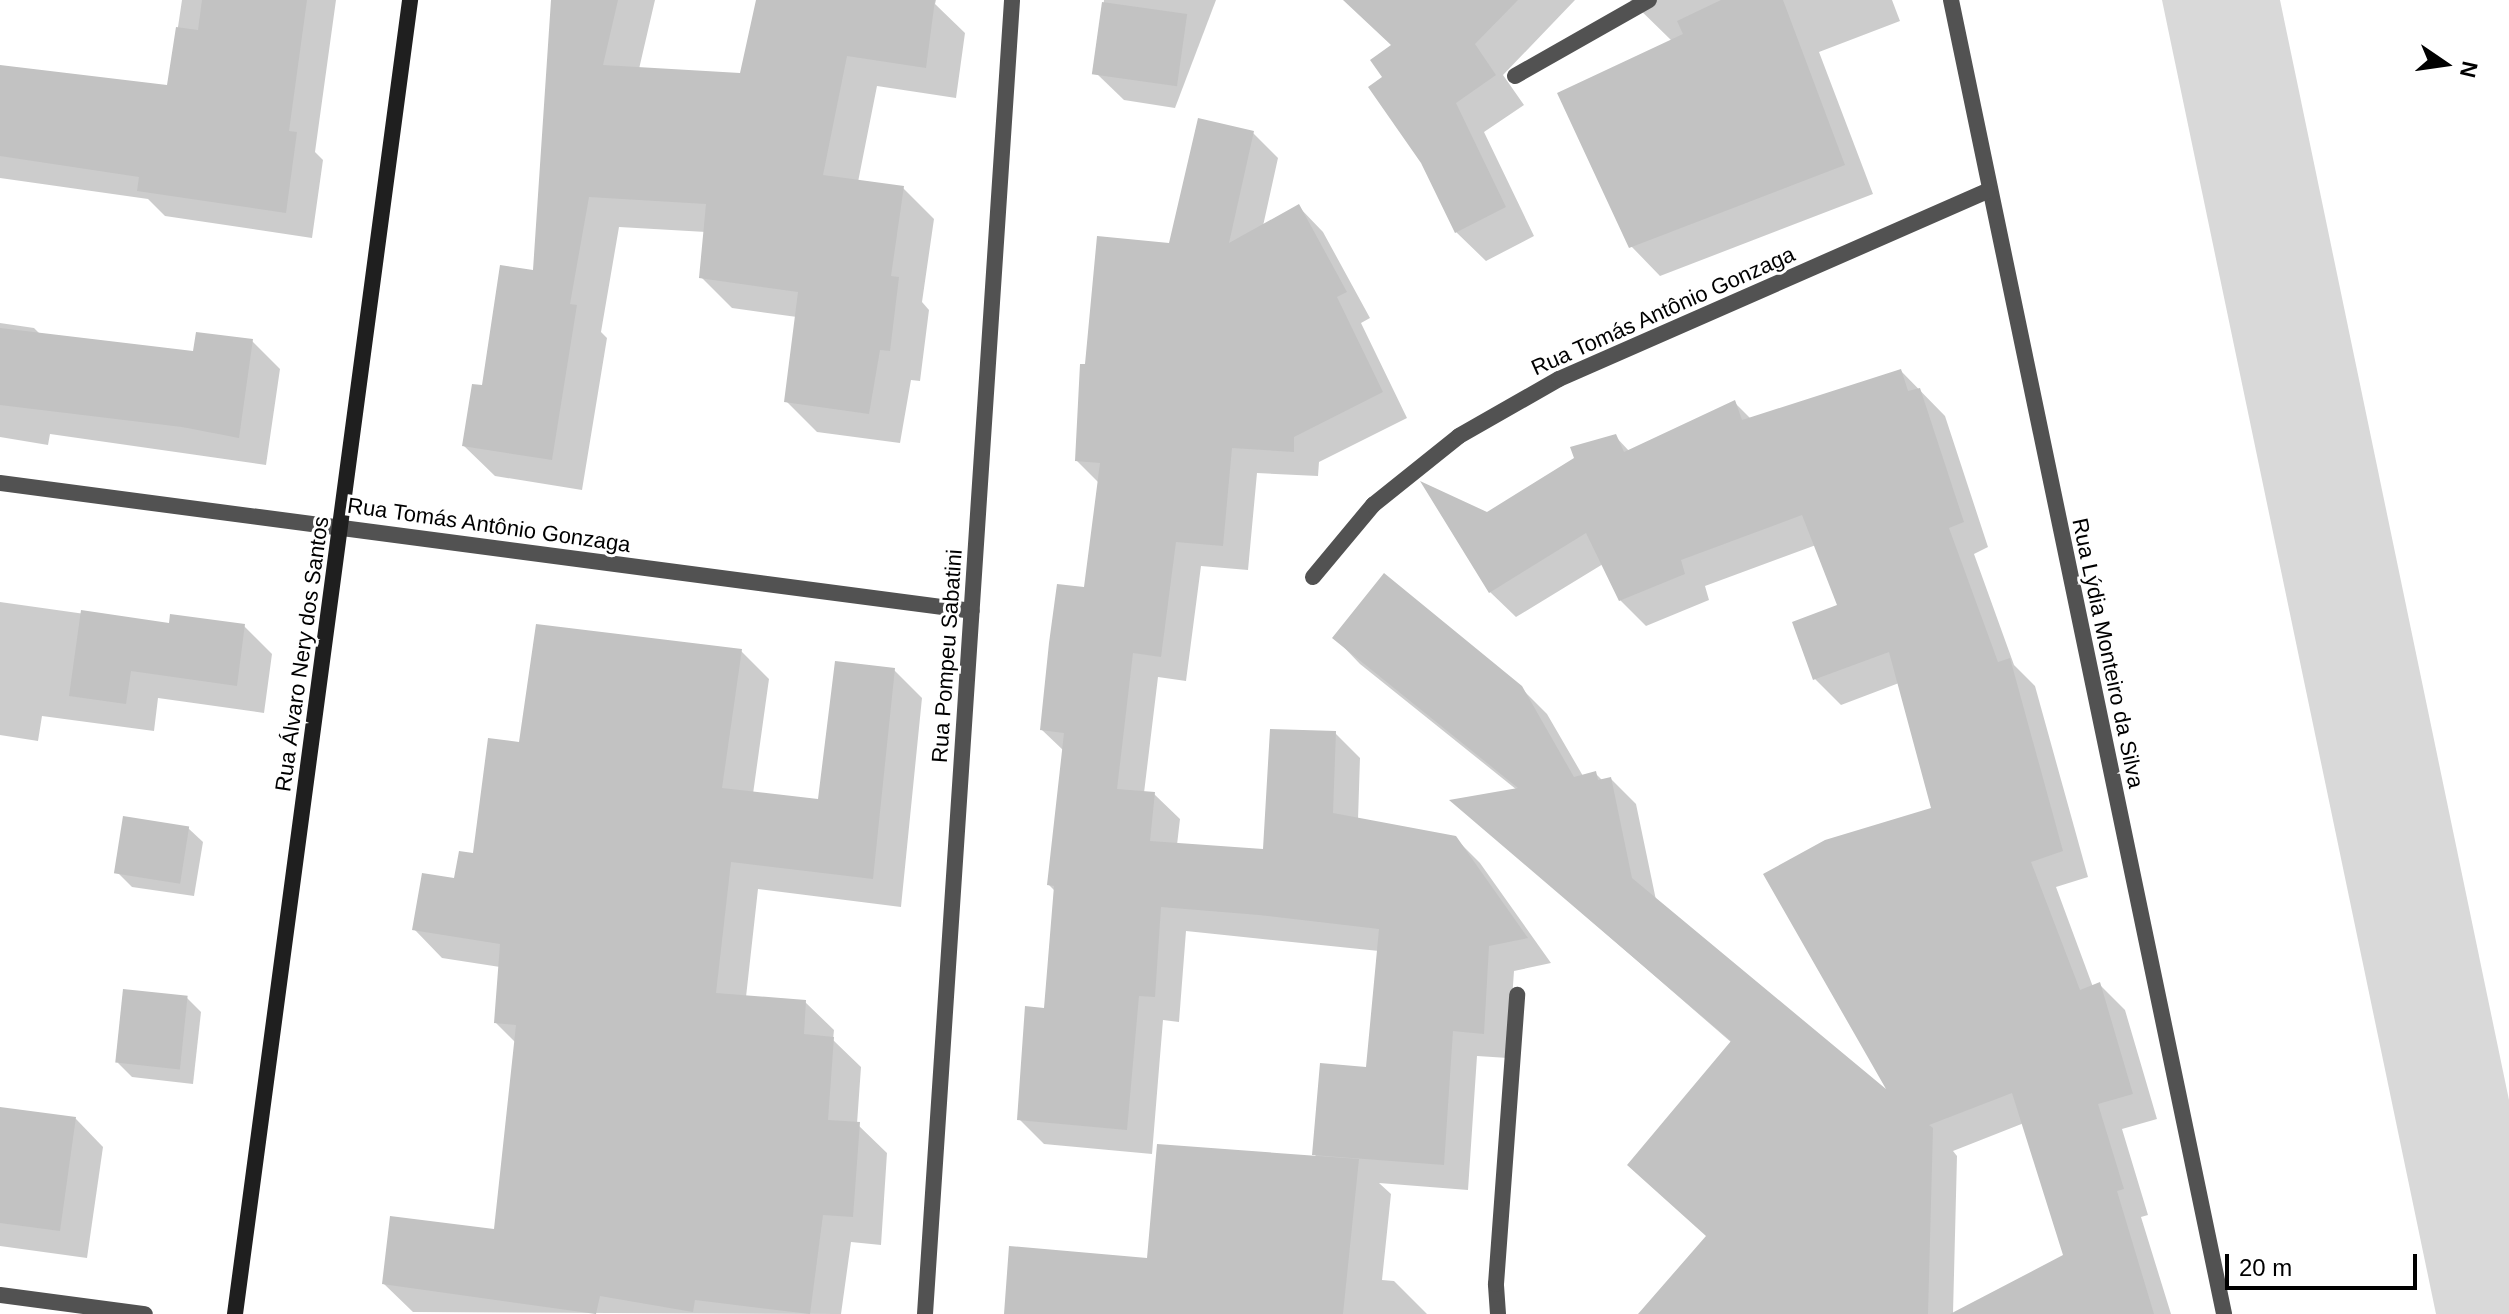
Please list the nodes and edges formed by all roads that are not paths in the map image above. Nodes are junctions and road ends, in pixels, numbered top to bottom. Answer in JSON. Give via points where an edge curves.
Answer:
{"nodes":[{"id":1,"x":410,"y":0,"type":"edge"},
{"id":2,"x":1012,"y":0,"type":"edge"},
{"id":3,"x":1649,"y":0,"type":"edge"},
{"id":4,"x":1951,"y":0,"type":"edge"},
{"id":5,"x":1515,"y":76,"type":"dead end"},
{"id":6,"x":1988,"y":191,"type":"junction"},
{"id":7,"x":0,"y":483,"type":"edge"},
{"id":8,"x":341,"y":527,"type":"junction"},
{"id":9,"x":1313,"y":577,"type":"dead end"},
{"id":10,"x":972,"y":611,"type":"junction"},
{"id":11,"x":1517,"y":995,"type":"dead end"},
{"id":12,"x":0,"y":1295,"type":"edge"},
{"id":13,"x":145,"y":1314,"type":"edge"},
{"id":14,"x":235,"y":1314,"type":"edge"},
{"id":15,"x":925,"y":1314,"type":"edge"},
{"id":16,"x":1498,"y":1314,"type":"edge"},
{"id":17,"x":2224,"y":1314,"type":"edge"}],
"edges":[{"from":1,"to":8,"type":"main road","name":"Rua Álvaro Nery dos Santos"},
{"from":2,"to":10,"type":"street","name":"Rua Pompeu Sabatini"},
{"from":3,"to":5,"type":"street"},
{"from":4,"to":6,"type":"street","name":"Rua Lýdia Monteiro da Silva"},
{"from":6,"to":9,"type":"street","name":"Rua Tomás Antônio Gonzaga","via":[[1559,379],[1459,436],[1373,505]]},
{"from":6,"to":17,"type":"street","name":"Rua Lýdia Monteiro da Silva"},
{"from":7,"to":8,"type":"street","name":"Rua Tomás Antônio Gonzaga"},
{"from":8,"to":10,"type":"street","name":"Rua Tomás Antônio Gonzaga"},
{"from":8,"to":14,"type":"main road","name":"Rua Álvaro Nery dos Santos"},
{"from":10,"to":15,"type":"street","name":"Rua Pompeu Sabatini"},
{"from":11,"to":16,"type":"street"},
{"from":12,"to":13,"type":"street"}]}
